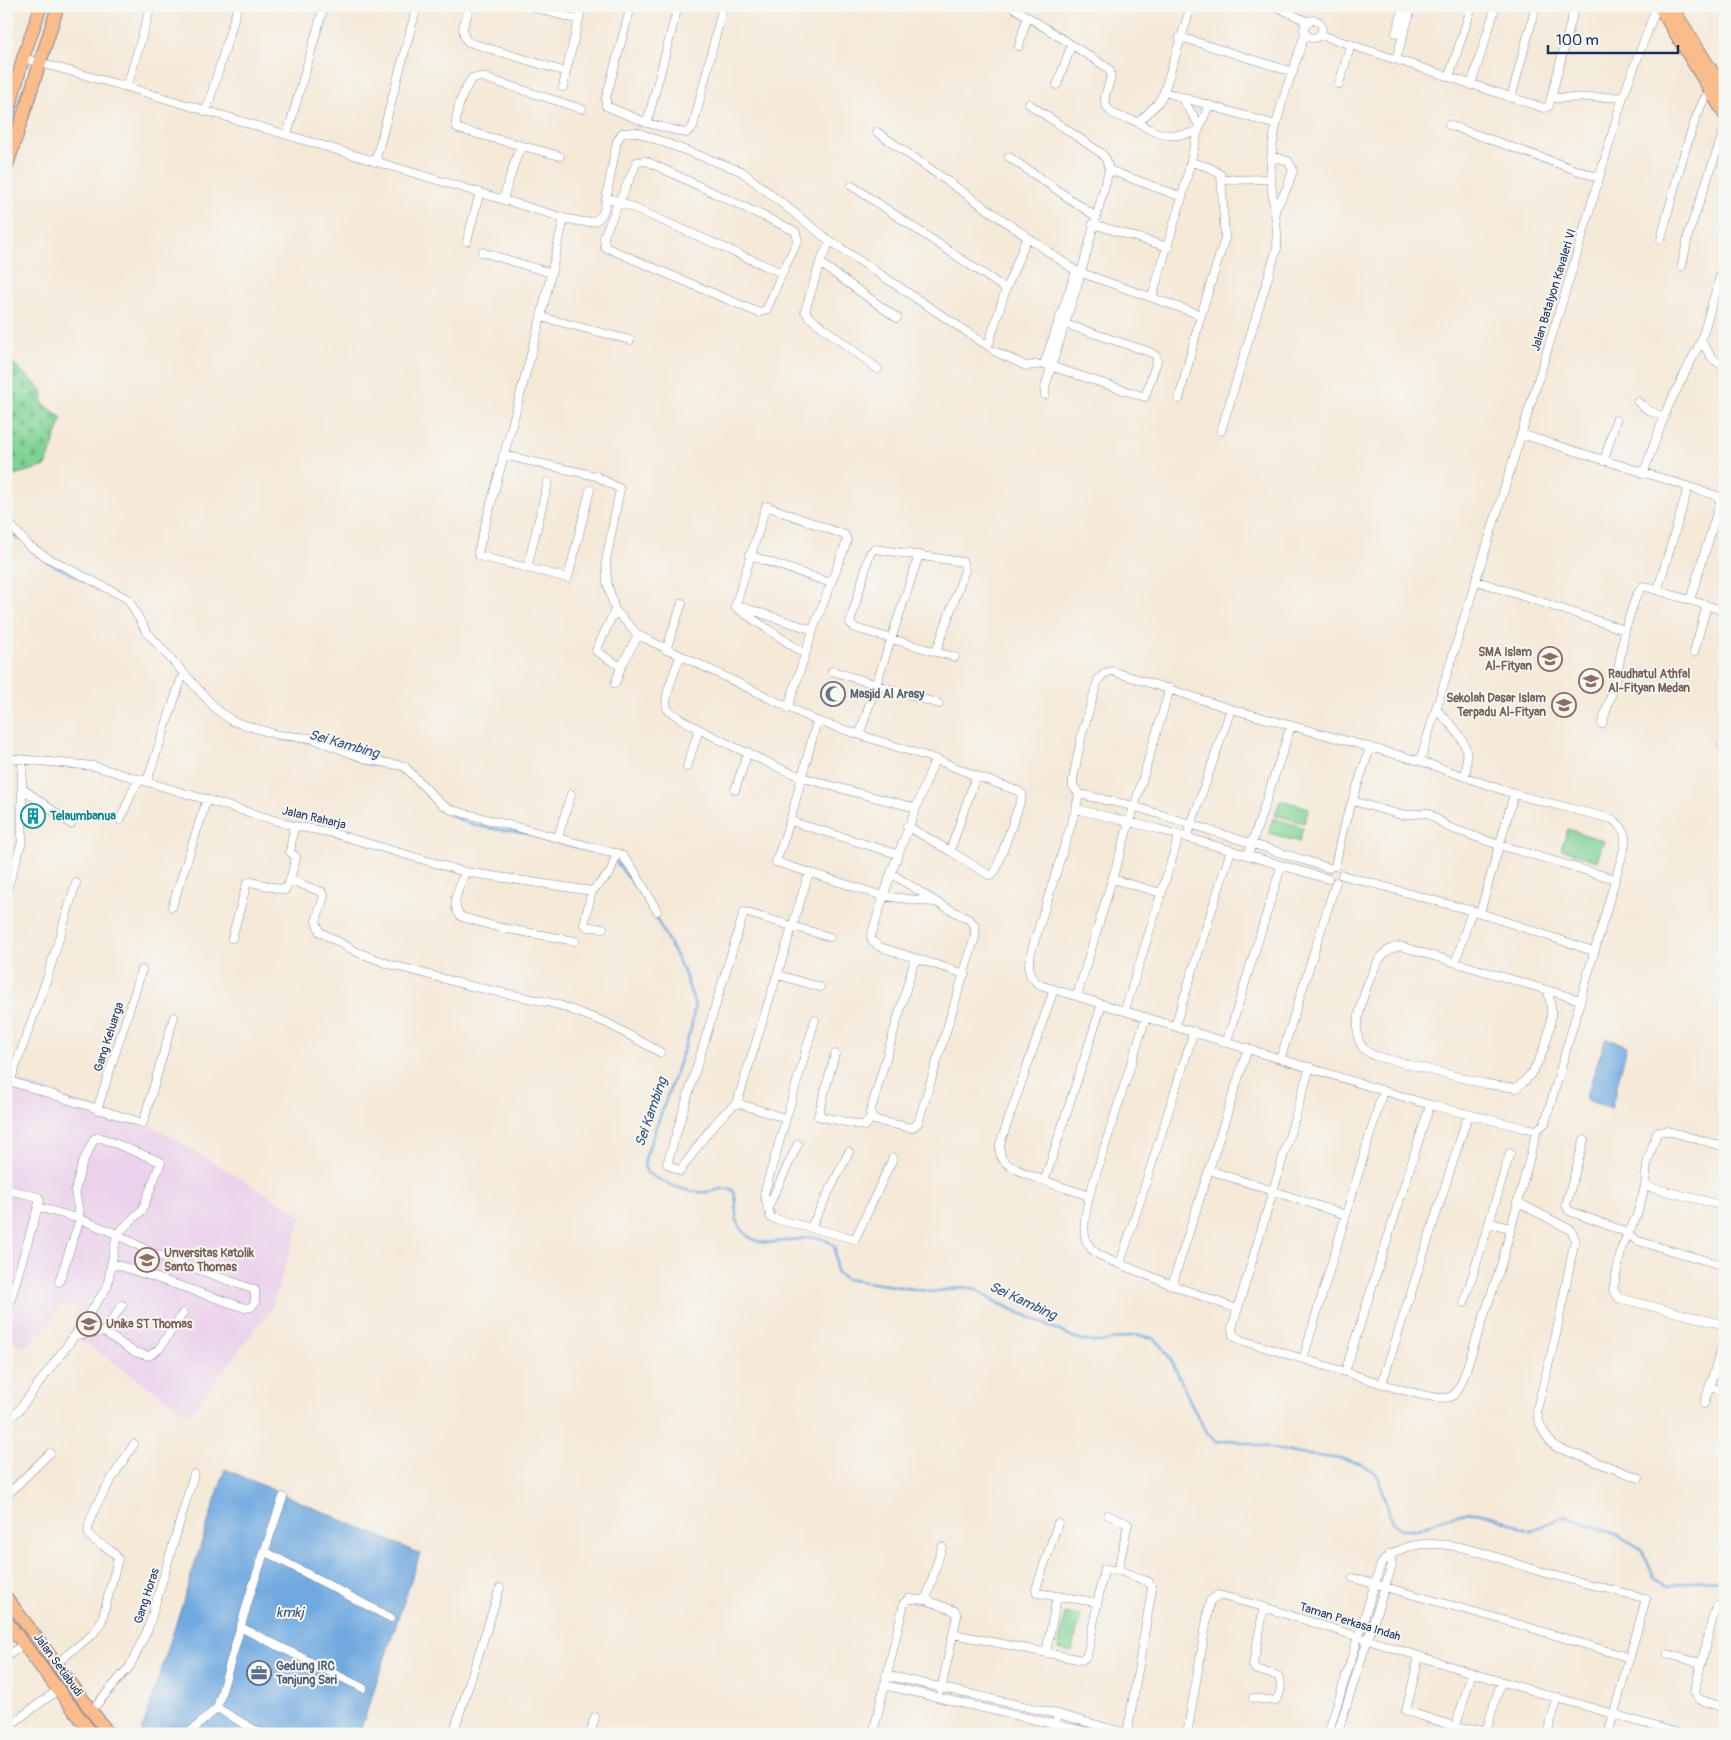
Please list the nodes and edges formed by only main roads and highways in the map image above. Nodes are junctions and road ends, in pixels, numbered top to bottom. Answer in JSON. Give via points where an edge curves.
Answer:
{"nodes":[{"id":1,"x":41,"y":6,"type":"edge"},
{"id":2,"x":58,"y":6,"type":"edge"},
{"id":3,"x":1658,"y":6,"type":"edge"},
{"id":4,"x":1671,"y":6,"type":"edge"},
{"id":5,"x":1725,"y":92,"type":"edge"},
{"id":6,"x":1725,"y":115,"type":"edge"},
{"id":7,"x":6,"y":122,"type":"edge"},
{"id":8,"x":6,"y":169,"type":"edge"},
{"id":9,"x":6,"y":1597,"type":"edge"},
{"id":10,"x":6,"y":1620,"type":"edge"},
{"id":11,"x":71,"y":1683,"type":"junction"},
{"id":12,"x":58,"y":1690,"type":"junction"},
{"id":13,"x":92,"y":1734,"type":"edge"},
{"id":14,"x":109,"y":1734,"type":"edge"}],
"edges":[{"from":1,"to":7,"type":"main road"},
{"from":2,"to":8,"type":"main road"},
{"from":3,"to":6,"type":"main road"},
{"from":4,"to":5,"type":"main road"},
{"from":9,"to":11,"type":"main road","name":"Jalan Setiabudi"},
{"from":10,"to":12,"type":"main road","name":"Jalan Setiabudi"},
{"from":11,"to":12,"type":"main road"},
{"from":11,"to":14,"type":"main road","name":"Jalan Setiabudi"},
{"from":12,"to":13,"type":"main road","name":"Jalan Setiabudi"}]}
